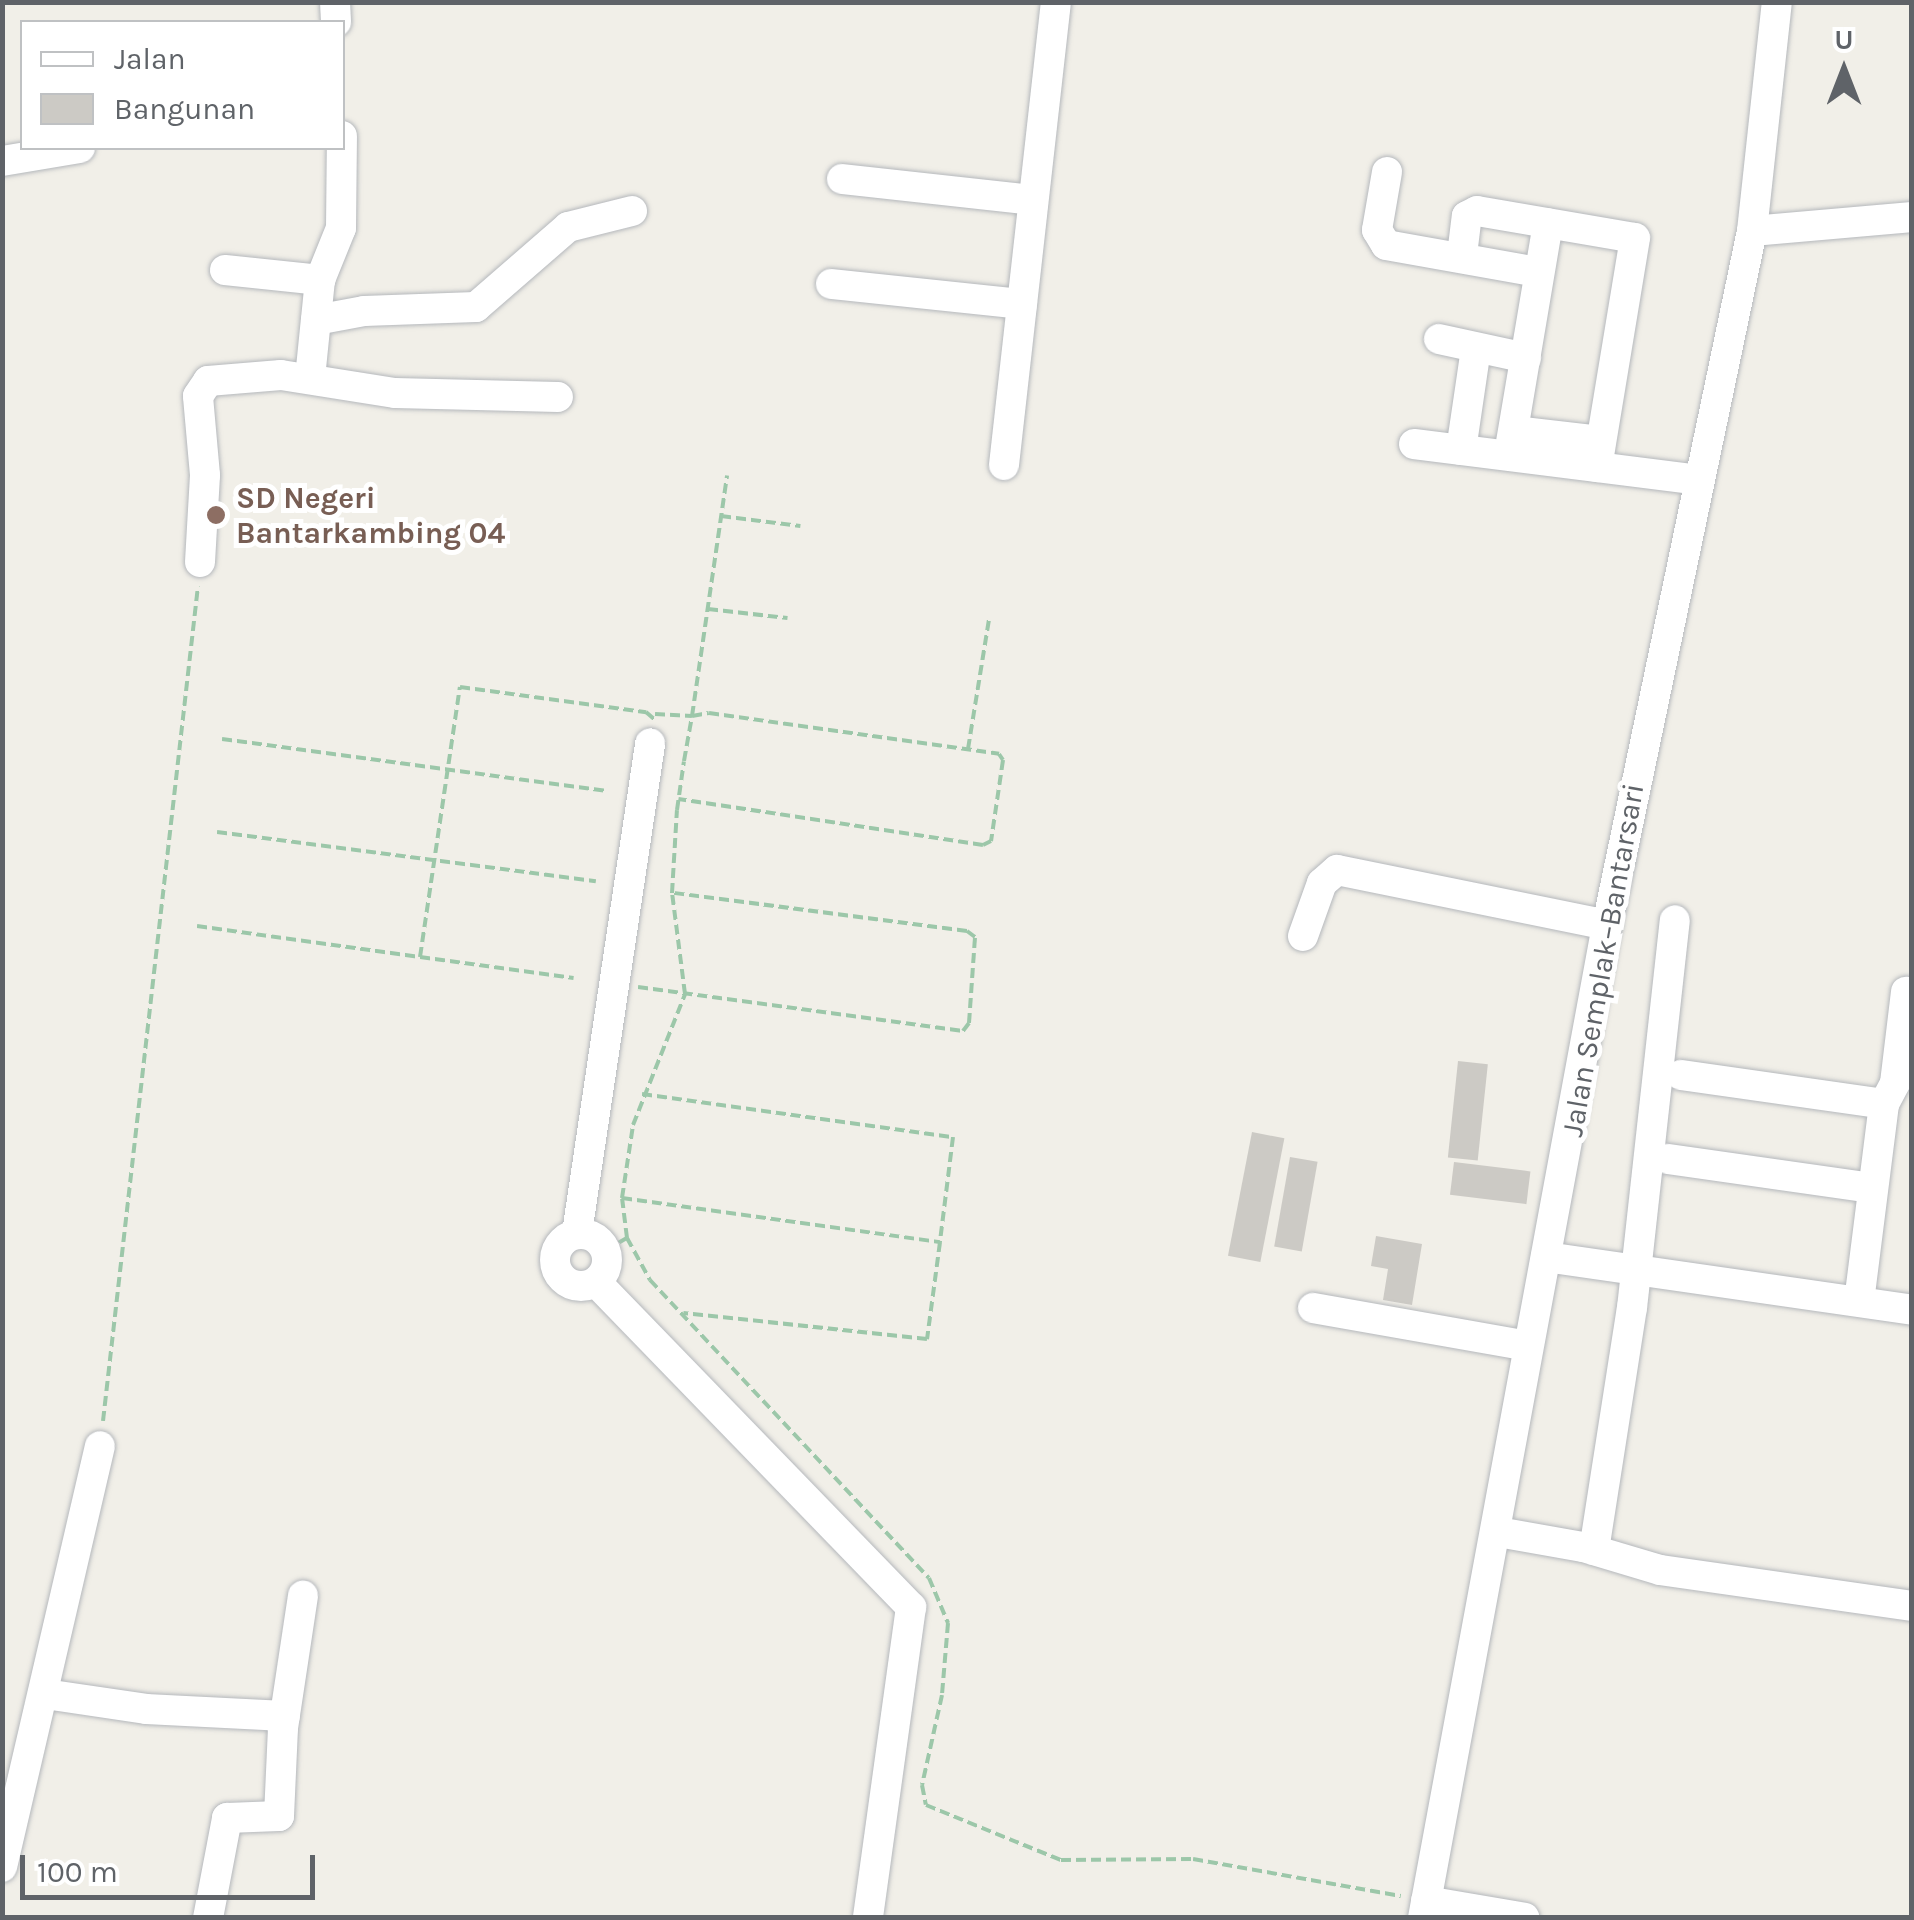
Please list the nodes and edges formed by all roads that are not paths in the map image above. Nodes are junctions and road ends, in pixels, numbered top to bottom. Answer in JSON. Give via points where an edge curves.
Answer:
{"nodes":[{"id":1,"x":1056,"y":2,"type":"edge"},
{"id":2,"x":1777,"y":2,"type":"edge"},
{"id":3,"x":68,"y":150,"type":"edge"},
{"id":4,"x":342,"y":150,"type":"edge"},
{"id":5,"x":2,"y":161,"type":"edge"},
{"id":6,"x":1386,"y":172,"type":"dead end"},
{"id":7,"x":842,"y":179,"type":"dead end"},
{"id":8,"x":1034,"y":200,"type":"junction"},
{"id":9,"x":632,"y":210,"type":"dead end"},
{"id":10,"x":1912,"y":217,"type":"edge"},
{"id":11,"x":1548,"y":223,"type":"junction"},
{"id":12,"x":1752,"y":231,"type":"junction"},
{"id":13,"x":1462,"y":256,"type":"junction"},
{"id":14,"x":225,"y":270,"type":"dead end"},
{"id":15,"x":1538,"y":272,"type":"junction"},
{"id":16,"x":320,"y":280,"type":"junction"},
{"id":17,"x":832,"y":284,"type":"dead end"},
{"id":18,"x":1022,"y":304,"type":"junction"},
{"id":19,"x":316,"y":320,"type":"junction"},
{"id":20,"x":1439,"y":339,"type":"dead end"},
{"id":21,"x":1476,"y":348,"type":"junction"},
{"id":22,"x":1526,"y":358,"type":"junction"},
{"id":23,"x":310,"y":378,"type":"junction"},
{"id":24,"x":558,"y":397,"type":"dead end"},
{"id":25,"x":1512,"y":443,"type":"junction"},
{"id":26,"x":1414,"y":444,"type":"dead end"},
{"id":27,"x":1462,"y":450,"type":"junction"},
{"id":28,"x":1598,"y":454,"type":"junction"},
{"id":29,"x":1004,"y":464,"type":"dead end"},
{"id":30,"x":1699,"y":480,"type":"junction"},
{"id":31,"x":200,"y":562,"type":"road end"},
{"id":32,"x":652,"y":728,"type":"road end"},
{"id":33,"x":1674,"y":920,"type":"dead end"},
{"id":34,"x":1607,"y":925,"type":"junction"},
{"id":35,"x":1303,"y":936,"type":"dead end"},
{"id":36,"x":1906,"y":992,"type":"dead end"},
{"id":37,"x":1906,"y":1032,"type":"edge"},
{"id":38,"x":1682,"y":1075,"type":"dead end"},
{"id":39,"x":1884,"y":1104,"type":"junction"},
{"id":40,"x":1668,"y":1158,"type":"dead end"},
{"id":41,"x":1872,"y":1188,"type":"junction"},
{"id":42,"x":577,"y":1234,"type":"junction"},
{"id":43,"x":1546,"y":1257,"type":"junction"},
{"id":44,"x":1637,"y":1270,"type":"junction"},
{"id":45,"x":596,"y":1282,"type":"junction"},
{"id":46,"x":1858,"y":1301,"type":"junction"},
{"id":47,"x":1313,"y":1308,"type":"dead end"},
{"id":48,"x":1912,"y":1310,"type":"edge"},
{"id":49,"x":1528,"y":1346,"type":"junction"},
{"id":50,"x":100,"y":1446,"type":"road end"},
{"id":51,"x":1498,"y":1532,"type":"junction"},
{"id":52,"x":1594,"y":1550,"type":"junction"},
{"id":53,"x":303,"y":1595,"type":"dead end"},
{"id":54,"x":1912,"y":1606,"type":"edge"},
{"id":55,"x":44,"y":1694,"type":"junction"},
{"id":56,"x":284,"y":1716,"type":"junction"},
{"id":57,"x":10,"y":1808,"type":"edge"},
{"id":58,"x":2,"y":1867,"type":"edge"},
{"id":59,"x":1424,"y":1909,"type":"edge"},
{"id":60,"x":208,"y":1918,"type":"edge"},
{"id":61,"x":868,"y":1918,"type":"edge"},
{"id":62,"x":1526,"y":1918,"type":"edge"}],
"edges":[{"from":1,"to":8,"type":"street"},
{"from":2,"to":12,"type":"street","name":"Jalan Semplak–Bantarsari"},
{"from":3,"to":5,"type":"street"},
{"from":4,"to":16,"type":"street","via":[[341,228]]},
{"from":6,"to":13,"type":"street","via":[[1378,238],[1386,245]]},
{"from":7,"to":8,"type":"street"},
{"from":8,"to":18,"type":"street"},
{"from":9,"to":19,"type":"street","via":[[568,227],[476,307],[364,311]]},
{"from":10,"to":12,"type":"street"},
{"from":11,"to":13,"type":"street","via":[[1472,212]]},
{"from":11,"to":15,"type":"street"},
{"from":11,"to":28,"type":"street","via":[[1636,243]]},
{"from":12,"to":30,"type":"street","name":"Jalan Semplak–Bantarsari"},
{"from":13,"to":15,"type":"street"},
{"from":14,"to":16,"type":"street"},
{"from":15,"to":22,"type":"street"},
{"from":16,"to":19,"type":"street"},
{"from":17,"to":18,"type":"street"},
{"from":18,"to":29,"type":"street"},
{"from":19,"to":23,"type":"street"},
{"from":20,"to":21,"type":"street"},
{"from":21,"to":22,"type":"street"},
{"from":21,"to":27,"type":"street"},
{"from":22,"to":25,"type":"street"},
{"from":23,"to":24,"type":"street","via":[[395,393]]},
{"from":23,"to":31,"type":"street","via":[[208,380],[198,396],[205,475]]},
{"from":25,"to":27,"type":"street"},
{"from":25,"to":28,"type":"street"},
{"from":26,"to":27,"type":"street"},
{"from":28,"to":30,"type":"street"},
{"from":30,"to":34,"type":"street","name":"Jalan Semplak–Bantarsari"},
{"from":32,"to":42,"type":"street"},
{"from":33,"to":44,"type":"street"},
{"from":34,"to":35,"type":"street","via":[[1338,870],[1322,883]]},
{"from":34,"to":43,"type":"street","name":"Jalan Semplak–Bantarsari"},
{"from":36,"to":37,"type":"street"},
{"from":37,"to":39,"type":"street"},
{"from":38,"to":39,"type":"street"},
{"from":39,"to":41,"type":"street"},
{"from":40,"to":41,"type":"street"},
{"from":41,"to":46,"type":"street"},
{"from":42,"to":45,"type":"street","via":[[594,1237],[606,1250],[606,1268]]},
{"from":42,"to":45,"type":"street","via":[[560,1242],[554,1260],[561,1278],[578,1287]]},
{"from":43,"to":44,"type":"street"},
{"from":43,"to":49,"type":"street","name":"Jalan Semplak–Bantarsari"},
{"from":44,"to":46,"type":"street"},
{"from":44,"to":52,"type":"street"},
{"from":45,"to":61,"type":"street","via":[[911,1607]]},
{"from":46,"to":48,"type":"street"},
{"from":47,"to":49,"type":"street"},
{"from":49,"to":51,"type":"street","name":"Jalan Semplak–Bantarsari"},
{"from":50,"to":55,"type":"street"},
{"from":51,"to":52,"type":"street"},
{"from":51,"to":59,"type":"street","name":"Jalan Semplak–Bantarsari"},
{"from":52,"to":54,"type":"street","via":[[1660,1570]]},
{"from":53,"to":56,"type":"street"},
{"from":55,"to":56,"type":"street","via":[[146,1709]]},
{"from":55,"to":57,"type":"street"},
{"from":56,"to":60,"type":"street","via":[[278,1816],[272,1822],[227,1818]]},
{"from":57,"to":58,"type":"street"},
{"from":59,"to":62,"type":"street"}]}
